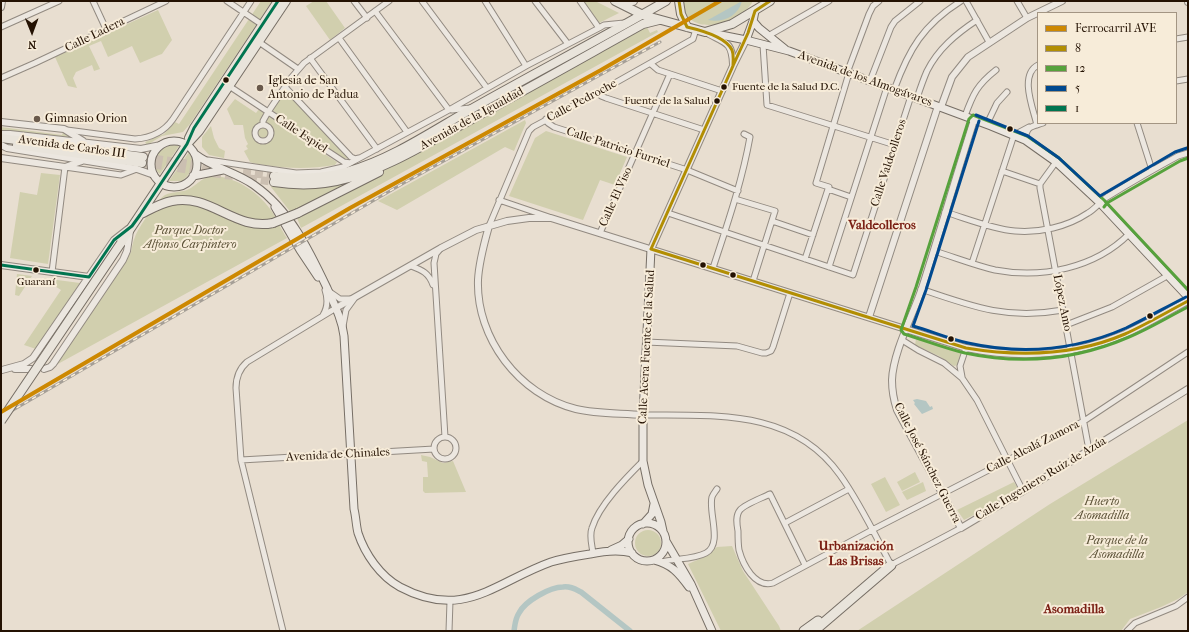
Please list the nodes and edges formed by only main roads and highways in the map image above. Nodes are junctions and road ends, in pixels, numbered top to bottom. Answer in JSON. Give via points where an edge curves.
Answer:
{"nodes":[{"id":1,"x":278,"y":1,"type":"edge"},
{"id":2,"x":286,"y":1,"type":"edge"},
{"id":3,"x":616,"y":1,"type":"edge"},
{"id":4,"x":626,"y":1,"type":"edge"},
{"id":5,"x":633,"y":1,"type":"edge"},
{"id":6,"x":666,"y":1,"type":"edge"},
{"id":7,"x":679,"y":1,"type":"edge"},
{"id":8,"x":756,"y":1,"type":"edge"},
{"id":9,"x":770,"y":1,"type":"edge"},
{"id":10,"x":755,"y":10,"type":"junction"},
{"id":11,"x":643,"y":15,"type":"junction"},
{"id":12,"x":658,"y":20,"type":"junction"},
{"id":13,"x":753,"y":21,"type":"junction"},
{"id":14,"x":265,"y":26,"type":"junction"},
{"id":15,"x":687,"y":27,"type":"junction"},
{"id":16,"x":705,"y":32,"type":"junction"},
{"id":17,"x":256,"y":40,"type":"junction"},
{"id":18,"x":746,"y":40,"type":"junction"},
{"id":19,"x":789,"y":51,"type":"junction"},
{"id":20,"x":1,"y":138,"type":"edge"},
{"id":21,"x":1,"y":142,"type":"edge"},
{"id":22,"x":187,"y":144,"type":"junction"},
{"id":23,"x":415,"y":150,"type":"junction"},
{"id":24,"x":195,"y":154,"type":"junction"},
{"id":25,"x":223,"y":170,"type":"junction"},
{"id":26,"x":193,"y":176,"type":"junction"},
{"id":27,"x":161,"y":183,"type":"junction"},
{"id":28,"x":270,"y":198,"type":"junction"},
{"id":29,"x":140,"y":215,"type":"junction"},
{"id":30,"x":651,"y":249,"type":"road end"},
{"id":31,"x":329,"y":294,"type":"junction"},
{"id":32,"x":1188,"y":297,"type":"edge"},
{"id":33,"x":1,"y":421,"type":"edge"},
{"id":34,"x":654,"y":504,"type":"junction"},
{"id":35,"x":643,"y":524,"type":"junction"},
{"id":36,"x":663,"y":531,"type":"junction"},
{"id":37,"x":629,"y":539,"type":"junction"},
{"id":38,"x":666,"y":541,"type":"junction"},
{"id":39,"x":609,"y":551,"type":"junction"},
{"id":40,"x":632,"y":553,"type":"junction"},
{"id":41,"x":657,"y":561,"type":"junction"},
{"id":42,"x":891,"y":565,"type":"road end"},
{"id":43,"x":698,"y":601,"type":"junction"},
{"id":44,"x":831,"y":616,"type":"junction"},
{"id":45,"x":712,"y":631,"type":"edge"},
{"id":46,"x":804,"y":631,"type":"edge"},
{"id":47,"x":814,"y":631,"type":"edge"}],
"edges":[{"from":1,"to":14,"type":"main road"},
{"from":2,"to":14,"type":"main road"},
{"from":3,"to":11,"type":"main road"},
{"from":4,"to":5,"type":"main road"},
{"from":6,"to":11,"type":"main road","name":"Avenida de la Igualdad"},
{"from":7,"to":15,"type":"main road"},
{"from":8,"to":10,"type":"main road"},
{"from":9,"to":10,"type":"main road"},
{"from":10,"to":13,"type":"main road"},
{"from":10,"to":16,"type":"main road","via":[[732,24]]},
{"from":11,"to":12,"type":"main road"},
{"from":11,"to":23,"type":"main road","name":"Avenida de la Igualdad","via":[[386,157],[338,174],[274,179],[308,184],[345,179],[374,170]]},
{"from":12,"to":15,"type":"main road"},
{"from":12,"to":23,"type":"main road","name":"Avenida de la Igualdad","via":[[644,24]]},
{"from":13,"to":18,"type":"main road"},
{"from":13,"to":19,"type":"main road","name":"Avenida de los Almogávares"},
{"from":14,"to":17,"type":"main road"},
{"from":15,"to":16,"type":"main road"},
{"from":16,"to":18,"type":"main road","name":"Avenida de los Almogávares"},
{"from":17,"to":22,"type":"main road","via":[[194,128]]},
{"from":17,"to":22,"type":"main road","via":[[229,86],[199,131]]},
{"from":18,"to":19,"type":"main road","name":"Avenida de los Almogávares"},
{"from":19,"to":32,"type":"main road","name":"Avenida de los Almogávares","via":[[1025,140],[1056,162],[1100,203]]},
{"from":20,"to":21,"type":"main road","name":"Avenida de Carlos III","via":[[141,163]]},
{"from":22,"to":24,"type":"main road"},
{"from":22,"to":27,"type":"main road"},
{"from":22,"to":27,"type":"main road","via":[[174,141],[161,145],[156,150],[151,162],[154,176]]},
{"from":23,"to":29,"type":"main road","bridge":true,"via":[[365,180],[273,223],[241,221],[204,203],[189,200],[166,202]]},
{"from":24,"to":25,"type":"main road"},
{"from":24,"to":26,"type":"main road","via":[[197,165]]},
{"from":25,"to":26,"type":"main road"},
{"from":25,"to":28,"type":"main road","via":[[249,181]]},
{"from":26,"to":27,"type":"main road","via":[[188,182],[175,187]]},
{"from":27,"to":29,"type":"main road"},
{"from":28,"to":31,"type":"main road"},
{"from":28,"to":31,"type":"main road","via":[[296,229]]},
{"from":29,"to":33,"type":"main road","bridge":true},
{"from":30,"to":34,"type":"main road","name":"Calle Acera Fuente de la Salud","via":[[642,415],[643,461]]},
{"from":31,"to":39,"type":"main road","via":[[342,326],[354,509],[358,531],[363,546],[384,574],[410,592],[450,601],[478,596],[552,562]]},
{"from":34,"to":35,"type":"main road","via":[[652,514]]},
{"from":34,"to":36,"type":"main road","name":"Calle Acera Fuente de la Salud"},
{"from":35,"to":36,"type":"main road","via":[[656,525]]},
{"from":35,"to":37,"type":"main road","via":[[635,528]]},
{"from":36,"to":38,"type":"main road"},
{"from":37,"to":39,"type":"main road"},
{"from":37,"to":40,"type":"main road","via":[[628,544]]},
{"from":38,"to":41,"type":"main road","via":[[666,546]]},
{"from":38,"to":43,"type":"main road"},
{"from":39,"to":40,"type":"main road"},
{"from":40,"to":41,"type":"main road","via":[[643,561]]},
{"from":41,"to":43,"type":"main road","via":[[675,570]]},
{"from":42,"to":44,"type":"highway"},
{"from":43,"to":45,"type":"main road"},
{"from":44,"to":46,"type":"highway"},
{"from":44,"to":47,"type":"highway"}]}
